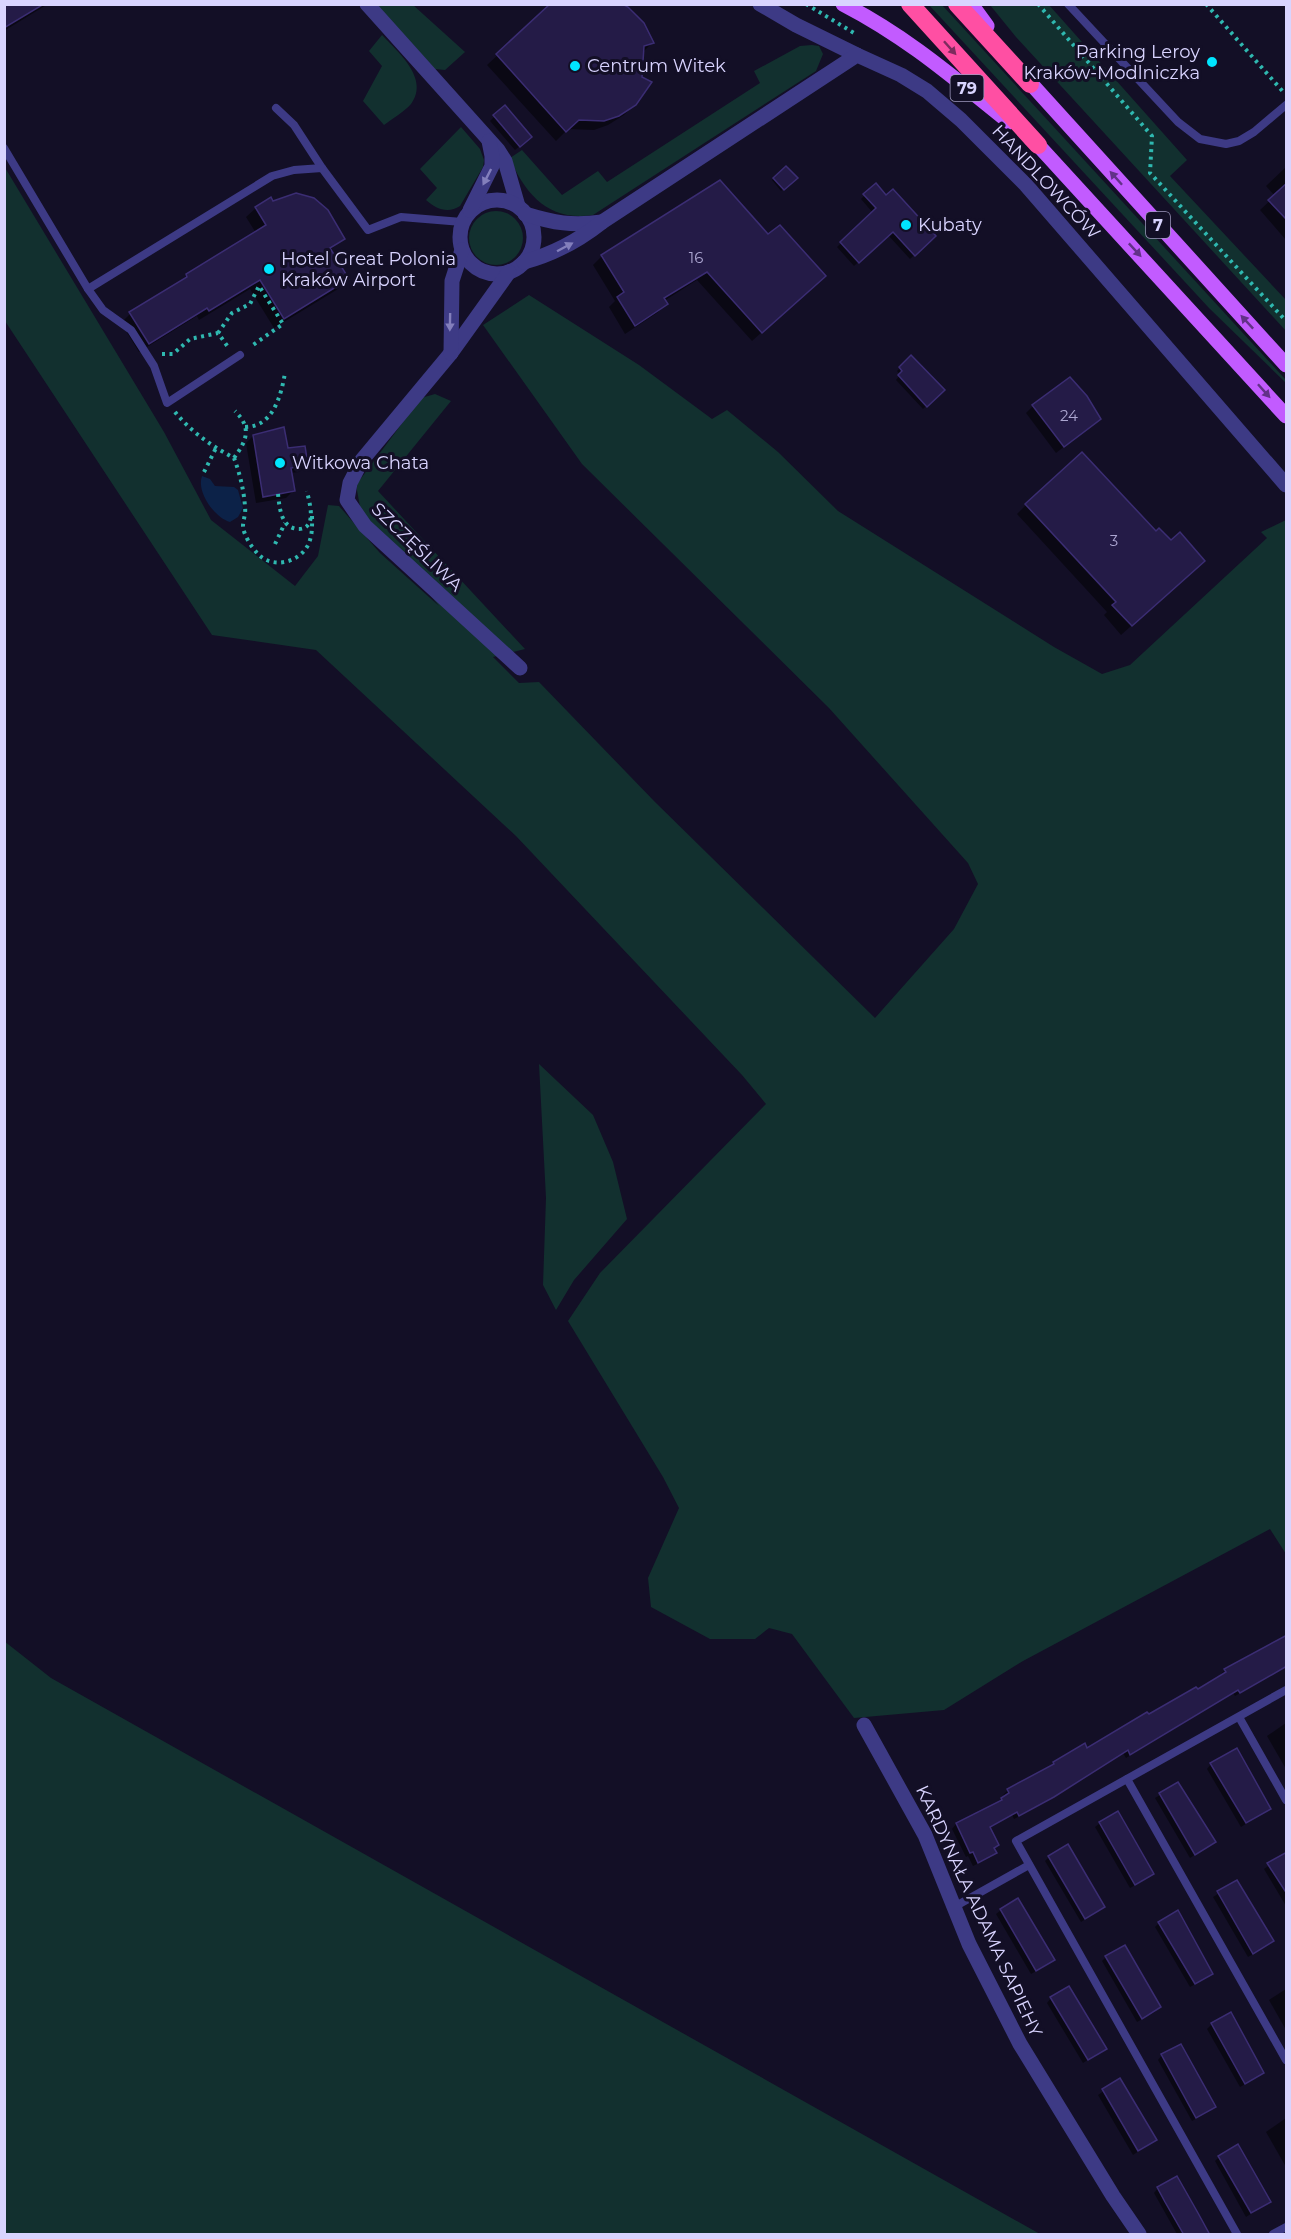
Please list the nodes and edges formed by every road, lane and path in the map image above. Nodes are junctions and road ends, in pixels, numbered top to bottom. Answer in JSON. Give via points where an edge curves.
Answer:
{"nodes":[{"id":1,"x":367,"y":4,"type":"edge"},
{"id":2,"x":760,"y":4,"type":"edge"},
{"id":3,"x":843,"y":4,"type":"edge"},
{"id":4,"x":910,"y":4,"type":"edge"},
{"id":5,"x":957,"y":4,"type":"edge"},
{"id":6,"x":971,"y":4,"type":"edge"},
{"id":7,"x":1038,"y":4,"type":"edge"},
{"id":8,"x":1068,"y":4,"type":"edge"},
{"id":9,"x":1206,"y":4,"type":"edge"},
{"id":10,"x":857,"y":55,"type":"junction"},
{"id":11,"x":1030,"y":84,"type":"junction"},
{"id":12,"x":1287,"y":95,"type":"edge"},
{"id":13,"x":1287,"y":105,"type":"edge"},
{"id":14,"x":276,"y":108,"type":"dead end"},
{"id":15,"x":489,"y":141,"type":"junction"},
{"id":16,"x":1038,"y":145,"type":"junction"},
{"id":17,"x":4,"y":148,"type":"edge"},
{"id":18,"x":322,"y":168,"type":"junction"},
{"id":19,"x":522,"y":210,"type":"junction"},
{"id":20,"x":466,"y":217,"type":"junction"},
{"id":21,"x":602,"y":222,"type":"junction"},
{"id":22,"x":462,"y":250,"type":"junction"},
{"id":23,"x":524,"y":262,"type":"junction"},
{"id":24,"x":509,"y":272,"type":"junction"},
{"id":25,"x":88,"y":289,"type":"junction"},
{"id":26,"x":1287,"y":321,"type":"edge"},
{"id":27,"x":218,"y":333,"type":"junction"},
{"id":28,"x":451,"y":353,"type":"junction"},
{"id":29,"x":146,"y":354,"type":"junction"},
{"id":30,"x":237,"y":356,"type":"junction"},
{"id":31,"x":1287,"y":365,"type":"edge"},
{"id":32,"x":285,"y":373,"type":"dead end"},
{"id":33,"x":167,"y":403,"type":"junction"},
{"id":34,"x":235,"y":411,"type":"dead end"},
{"id":35,"x":1287,"y":416,"type":"edge"},
{"id":36,"x":245,"y":427,"type":"junction"},
{"id":37,"x":216,"y":448,"type":"junction"},
{"id":38,"x":234,"y":458,"type":"junction"},
{"id":39,"x":204,"y":472,"type":"dead end"},
{"id":40,"x":1287,"y":485,"type":"edge"},
{"id":41,"x":307,"y":491,"type":"dead end"},
{"id":42,"x":278,"y":494,"type":"dead end"},
{"id":43,"x":312,"y":513,"type":"junction"},
{"id":44,"x":285,"y":523,"type":"junction"},
{"id":45,"x":275,"y":544,"type":"dead end"},
{"id":46,"x":520,"y":668,"type":"dead end"},
{"id":47,"x":1287,"y":1690,"type":"edge"},
{"id":48,"x":1239,"y":1717,"type":"junction"},
{"id":49,"x":864,"y":1725,"type":"dead end"},
{"id":50,"x":1127,"y":1779,"type":"junction"},
{"id":51,"x":1287,"y":1800,"type":"edge"},
{"id":52,"x":1029,"y":1865,"type":"junction"},
{"id":53,"x":954,"y":1907,"type":"junction"},
{"id":54,"x":1287,"y":2060,"type":"edge"},
{"id":55,"x":1287,"y":2227,"type":"edge"},
{"id":56,"x":1139,"y":2235,"type":"edge"},
{"id":57,"x":1237,"y":2235,"type":"edge"},
{"id":58,"x":1273,"y":2235,"type":"edge"}],
"edges":[{"from":1,"to":15,"type":"street"},
{"from":2,"to":10,"type":"street","name":"HANDLOWCÓW"},
{"from":3,"to":16,"type":"main road","number":"79","via":[[916,47]]},
{"from":4,"to":16,"type":"highway","number":"7","one_way":true},
{"from":5,"to":11,"type":"highway","number":"7"},
{"from":6,"to":11,"type":"main road"},
{"from":7,"to":26,"type":"path","via":[[1152,136],[1150,173]]},
{"from":8,"to":13,"type":"lane","via":[[1178,122],[1200,140],[1226,144],[1239,141]]},
{"from":9,"to":12,"type":"path"},
{"from":10,"to":21,"type":"street"},
{"from":10,"to":40,"type":"street","name":"HANDLOWCÓW","via":[[927,91],[978,136],[1026,185]]},
{"from":31,"to":11,"type":"main road","number":"7","one_way":true},
{"from":14,"to":18,"type":"lane","via":[[294,125]]},
{"from":15,"to":19,"type":"street","via":[[506,161]]},
{"from":15,"to":20,"type":"street","one_way":true,"via":[[492,166]]},
{"from":16,"to":35,"type":"main road","number":"7","one_way":true},
{"from":17,"to":25,"type":"lane"},
{"from":18,"to":20,"type":"lane","via":[[368,230],[400,217]]},
{"from":18,"to":25,"type":"lane","via":[[272,176]]},
{"from":19,"to":20,"type":"street","via":[[508,202],[488,201]]},
{"from":19,"to":21,"type":"street","via":[[557,223]]},
{"from":19,"to":23,"type":"street","via":[[534,236]]},
{"from":20,"to":22,"type":"street","via":[[459,241]]},
{"from":23,"to":21,"type":"street","one_way":true,"via":[[548,256]]},
{"from":22,"to":24,"type":"street","via":[[476,268],[487,273]]},
{"from":22,"to":28,"type":"street","one_way":true,"via":[[452,281]]},
{"from":23,"to":24,"type":"street"},
{"from":24,"to":28,"type":"street","name":"SZCZĘŚLIWA"},
{"from":25,"to":29,"type":"lane","via":[[103,310],[131,330]]},
{"from":27,"to":29,"type":"path","via":[[190,339],[173,354]]},
{"from":27,"to":30,"type":"path"},
{"from":27,"to":30,"type":"path","via":[[232,313],[250,304],[259,286],[283,324]]},
{"from":28,"to":46,"type":"street","name":"SZCZĘŚLIWA","via":[[362,460],[350,483],[347,500],[372,532]]},
{"from":29,"to":33,"type":"lane"},
{"from":30,"to":33,"type":"lane"},
{"from":32,"to":36,"type":"path","via":[[282,390],[264,423]]},
{"from":33,"to":37,"type":"path","via":[[182,422]]},
{"from":34,"to":36,"type":"path"},
{"from":36,"to":38,"type":"path","via":[[245,442]]},
{"from":37,"to":38,"type":"path"},
{"from":37,"to":39,"type":"path"},
{"from":38,"to":43,"type":"path","via":[[246,509],[243,526],[258,554],[266,560],[279,564],[297,558],[308,546]]},
{"from":41,"to":43,"type":"path"},
{"from":42,"to":44,"type":"path"},
{"from":43,"to":44,"type":"path","via":[[304,528],[291,528]]},
{"from":44,"to":45,"type":"path"},
{"from":47,"to":48,"type":"lane"},
{"from":48,"to":50,"type":"lane"},
{"from":48,"to":51,"type":"lane"},
{"from":49,"to":53,"type":"street","name":"KARDYNAŁA ADAMA SAPIEHY","via":[[925,1835]]},
{"from":50,"to":52,"type":"lane","via":[[1016,1840]]},
{"from":50,"to":54,"type":"lane"},
{"from":52,"to":53,"type":"lane"},
{"from":52,"to":57,"type":"lane"},
{"from":53,"to":56,"type":"street","name":"KARDYNAŁA ADAMA SAPIEHY","via":[[1020,2044]]},
{"from":55,"to":58,"type":"lane"}]}
